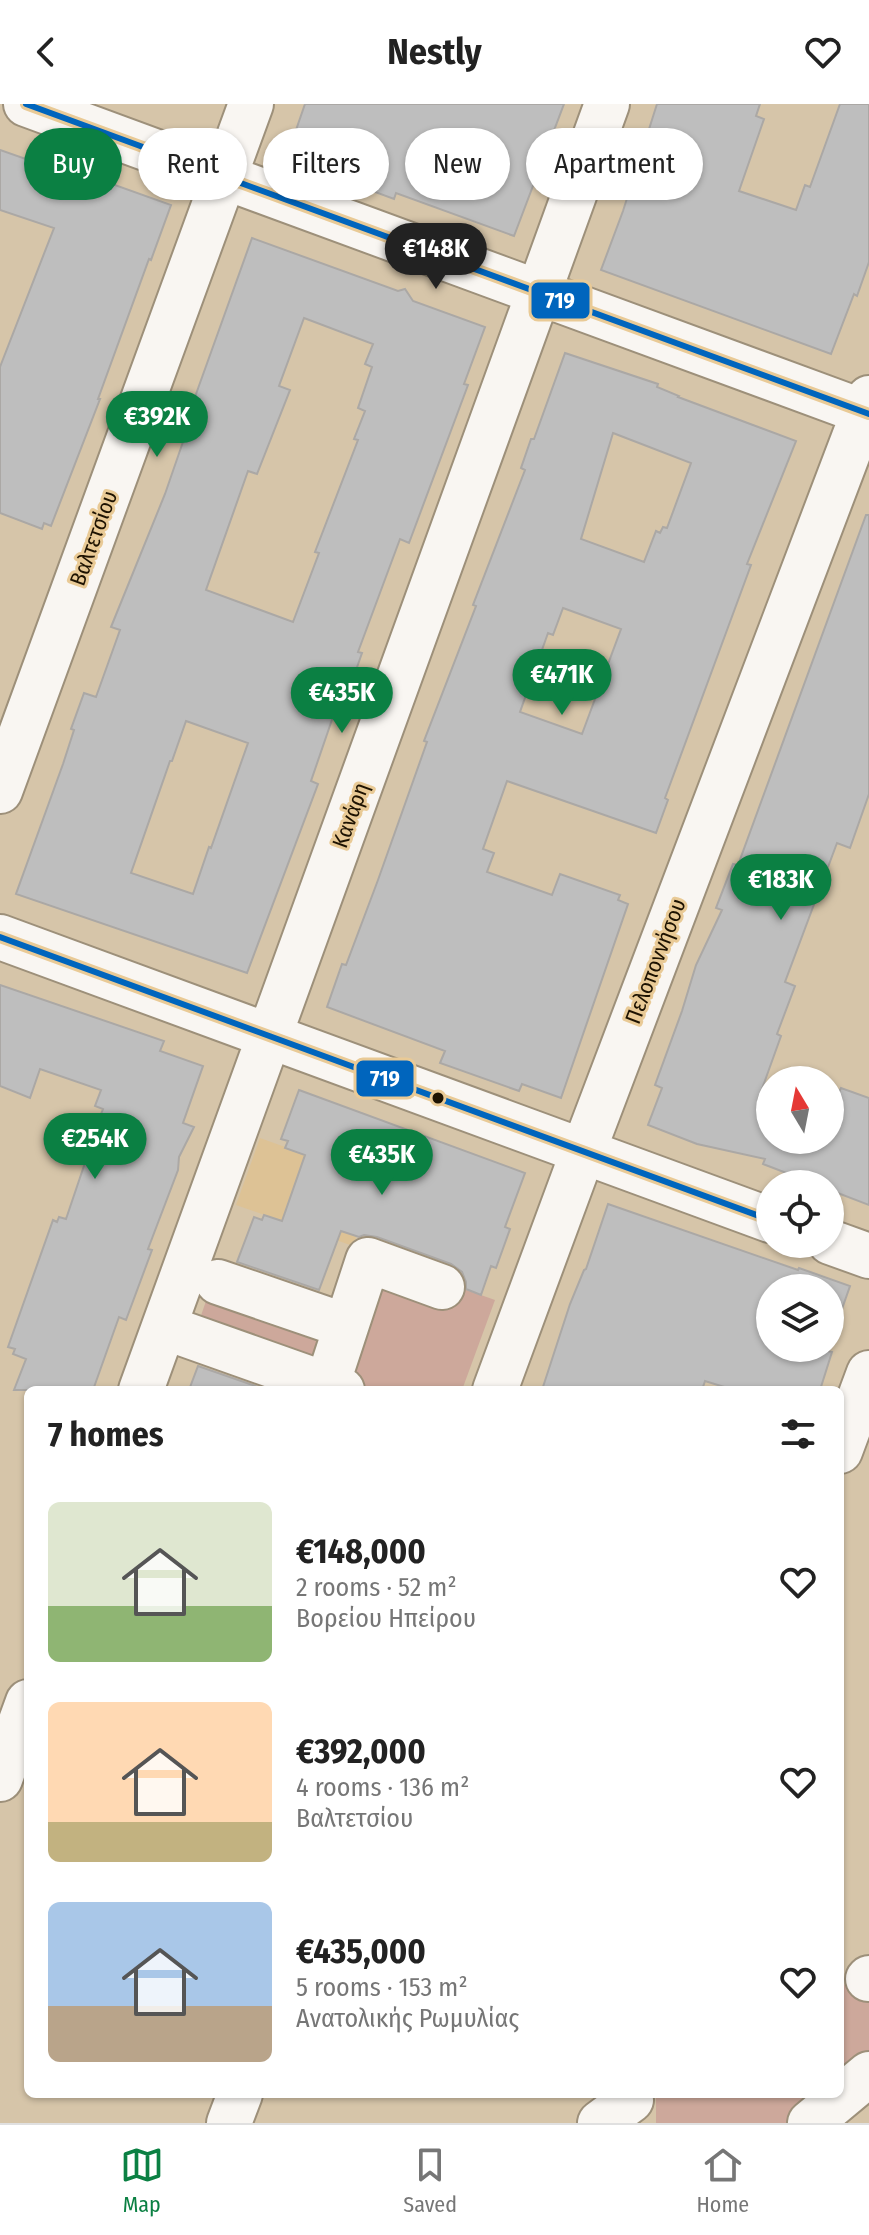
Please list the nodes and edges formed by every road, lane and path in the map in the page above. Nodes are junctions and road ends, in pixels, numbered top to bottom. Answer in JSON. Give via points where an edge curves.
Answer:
{"nodes":[{"id":1,"x":26,"y":104,"type":"edge"},
{"id":2,"x":251,"y":104,"type":"edge"},
{"id":3,"x":607,"y":104,"type":"edge"},
{"id":4,"x":242,"y":128,"type":"edge"},
{"id":5,"x":138,"y":145,"type":"edge"},
{"id":6,"x":247,"y":185,"type":"edge"},
{"id":7,"x":216,"y":200,"type":"edge"},
{"id":8,"x":537,"y":292,"type":"junction"},
{"id":9,"x":867,"y":408,"type":"edge"},
{"id":10,"x":0,"y":791,"type":"edge"},
{"id":11,"x":0,"y":937,"type":"edge"},
{"id":12,"x":270,"y":1036,"type":"junction"},
{"id":13,"x":583,"y":1152,"type":"junction"},
{"id":14,"x":756,"y":1215,"type":"edge"},
{"id":15,"x":844,"y":1247,"type":"edge"},
{"id":16,"x":869,"y":1256,"type":"edge"},
{"id":17,"x":218,"y":1282,"type":"dead end"},
{"id":18,"x":442,"y":1287,"type":"dead end"},
{"id":19,"x":346,"y":1326,"type":"junction"},
{"id":20,"x":164,"y":1327,"type":"junction"},
{"id":21,"x":869,"y":1373,"type":"edge"},
{"id":22,"x":142,"y":1386,"type":"edge"},
{"id":23,"x":332,"y":1386,"type":"edge"},
{"id":24,"x":335,"y":1386,"type":"edge"},
{"id":25,"x":496,"y":1386,"type":"edge"},
{"id":26,"x":844,"y":1440,"type":"edge"},
{"id":27,"x":24,"y":1717,"type":"edge"},
{"id":28,"x":8,"y":1775,"type":"edge"},
{"id":29,"x":869,"y":2074,"type":"edge"},
{"id":30,"x":844,"y":2095,"type":"edge"},
{"id":31,"x":238,"y":2098,"type":"edge"},
{"id":32,"x":840,"y":2098,"type":"edge"},
{"id":33,"x":229,"y":2123,"type":"edge"},
{"id":34,"x":810,"y":2123,"type":"edge"}],
"edges":[{"from":1,"to":5,"type":"street"},
{"from":2,"to":4,"type":"street","name":"Βαλτετσίου"},
{"from":3,"to":8,"type":"street","name":"Κανάρη"},
{"from":6,"to":8,"type":"street"},
{"from":7,"to":10,"type":"street","name":"Βαλτετσίου"},
{"from":8,"to":9,"type":"street"},
{"from":8,"to":12,"type":"street","name":"Κανάρη"},
{"from":9,"to":13,"type":"street","name":"Πελοποννήσου"},
{"from":11,"to":12,"type":"street"},
{"from":12,"to":13,"type":"street"},
{"from":12,"to":20,"type":"street","name":"Κανάρη"},
{"from":13,"to":14,"type":"street"},
{"from":13,"to":25,"type":"street","name":"Πελοποννήσου"},
{"from":15,"to":16,"type":"street"},
{"from":17,"to":19,"type":"street"},
{"from":18,"to":19,"type":"street","via":[[368,1260]]},
{"from":19,"to":24,"type":"street"},
{"from":20,"to":22,"type":"street","name":"Κανάρη"},
{"from":20,"to":23,"type":"street"},
{"from":21,"to":26,"type":"street"},
{"from":27,"to":28,"type":"street"},
{"from":29,"to":30,"type":"street"},
{"from":31,"to":33,"type":"street"},
{"from":32,"to":34,"type":"street"}]}
